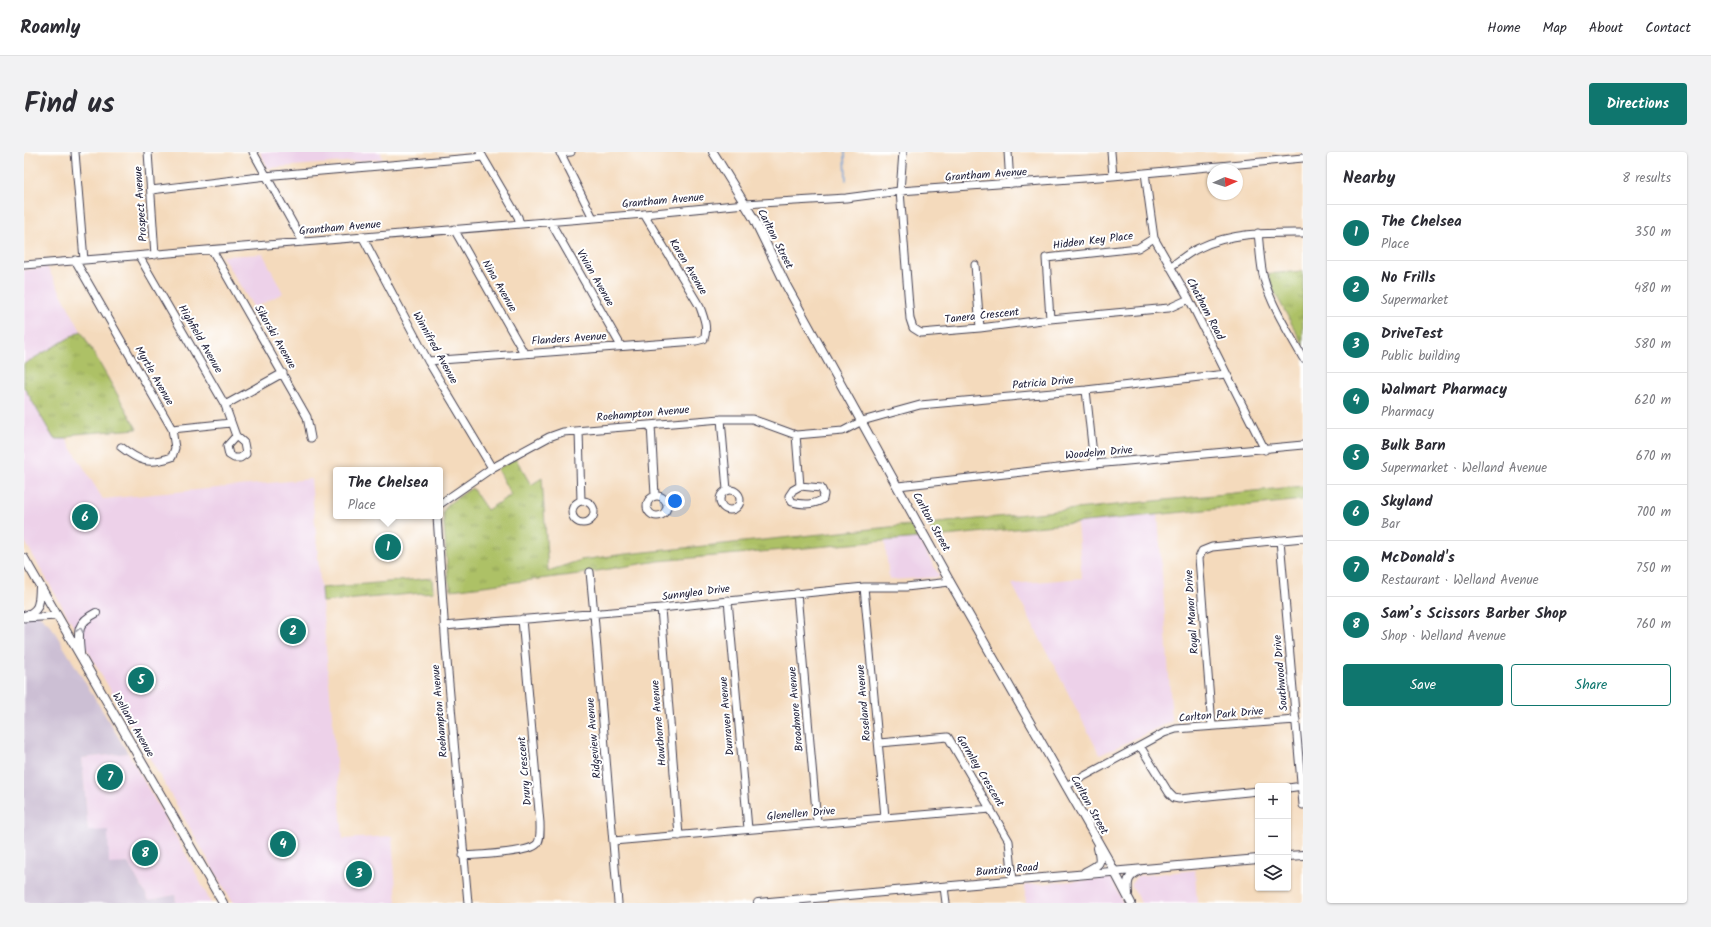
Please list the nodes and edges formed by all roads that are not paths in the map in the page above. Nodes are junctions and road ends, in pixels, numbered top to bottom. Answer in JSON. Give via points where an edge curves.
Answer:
{"nodes":[{"id":1,"x":75,"y":152,"type":"edge"},
{"id":2,"x":148,"y":152,"type":"edge"},
{"id":3,"x":253,"y":152,"type":"edge"},
{"id":4,"x":560,"y":152,"type":"edge"},
{"id":5,"x":571,"y":152,"type":"edge"},
{"id":6,"x":713,"y":152,"type":"edge"},
{"id":7,"x":904,"y":152,"type":"edge"},
{"id":8,"x":1008,"y":152,"type":"edge"},
{"id":9,"x":1111,"y":152,"type":"edge"},
{"id":10,"x":482,"y":155,"type":"edge"},
{"id":11,"x":1303,"y":158,"type":"edge"},
{"id":12,"x":1145,"y":173,"type":"junction"},
{"id":13,"x":267,"y":176,"type":"junction"},
{"id":14,"x":1114,"y":176,"type":"junction"},
{"id":15,"x":1010,"y":184,"type":"junction"},
{"id":16,"x":152,"y":190,"type":"junction"},
{"id":17,"x":900,"y":191,"type":"junction"},
{"id":18,"x":745,"y":204,"type":"junction"},
{"id":19,"x":644,"y":214,"type":"junction"},
{"id":20,"x":593,"y":218,"type":"junction"},
{"id":21,"x":550,"y":221,"type":"junction"},
{"id":22,"x":520,"y":224,"type":"junction"},
{"id":23,"x":454,"y":229,"type":"junction"},
{"id":24,"x":1258,"y":233,"type":"junction"},
{"id":25,"x":1303,"y":233,"type":"edge"},
{"id":26,"x":362,"y":236,"type":"junction"},
{"id":27,"x":1154,"y":238,"type":"junction"},
{"id":28,"x":303,"y":242,"type":"junction"},
{"id":29,"x":212,"y":250,"type":"junction"},
{"id":30,"x":155,"y":255,"type":"junction"},
{"id":31,"x":139,"y":256,"type":"junction"},
{"id":32,"x":75,"y":260,"type":"junction"},
{"id":33,"x":84,"y":260,"type":"junction"},
{"id":34,"x":24,"y":265,"type":"edge"},
{"id":35,"x":975,"y":265,"type":"dead end"},
{"id":36,"x":1170,"y":267,"type":"junction"},
{"id":37,"x":1189,"y":299,"type":"junction"},
{"id":38,"x":1050,"y":319,"type":"junction"},
{"id":39,"x":980,"y":328,"type":"junction"},
{"id":40,"x":706,"y":333,"type":"joint"},
{"id":41,"x":621,"y":346,"type":"junction"},
{"id":42,"x":524,"y":353,"type":"junction"},
{"id":43,"x":1303,"y":358,"type":"edge"},
{"id":44,"x":428,"y":360,"type":"junction"},
{"id":45,"x":283,"y":373,"type":"junction"},
{"id":46,"x":1226,"y":374,"type":"junction"},
{"id":47,"x":1086,"y":390,"type":"junction"},
{"id":48,"x":226,"y":405,"type":"junction"},
{"id":49,"x":721,"y":419,"type":"junction"},
{"id":50,"x":862,"y":421,"type":"junction"},
{"id":51,"x":231,"y":423,"type":"junction"},
{"id":52,"x":651,"y":425,"type":"junction"},
{"id":53,"x":172,"y":429,"type":"junction"},
{"id":54,"x":579,"y":431,"type":"junction"},
{"id":55,"x":796,"y":435,"type":"junction"},
{"id":56,"x":236,"y":436,"type":"dead end"},
{"id":57,"x":311,"y":438,"type":"dead end"},
{"id":58,"x":1303,"y":445,"type":"edge"},
{"id":59,"x":121,"y":447,"type":"dead end"},
{"id":60,"x":1265,"y":450,"type":"junction"},
{"id":61,"x":1094,"y":464,"type":"junction"},
{"id":62,"x":492,"y":468,"type":"junction"},
{"id":63,"x":800,"y":486,"type":"dead end"},
{"id":64,"x":898,"y":486,"type":"junction"},
{"id":65,"x":727,"y":490,"type":"dead end"},
{"id":66,"x":655,"y":495,"type":"dead end"},
{"id":67,"x":443,"y":501,"type":"edge"},
{"id":68,"x":582,"y":501,"type":"dead end"},
{"id":69,"x":437,"y":519,"type":"edge"},
{"id":70,"x":1303,"y":538,"type":"edge"},
{"id":71,"x":1280,"y":540,"type":"junction"},
{"id":72,"x":24,"y":558,"type":"edge"},
{"id":73,"x":590,"y":572,"type":"dead end"},
{"id":74,"x":950,"y":582,"type":"junction"},
{"id":75,"x":40,"y":587,"type":"junction"},
{"id":76,"x":864,"y":587,"type":"junction"},
{"id":77,"x":798,"y":593,"type":"junction"},
{"id":78,"x":728,"y":600,"type":"junction"},
{"id":79,"x":661,"y":608,"type":"junction"},
{"id":80,"x":96,"y":613,"type":"dead end"},
{"id":81,"x":594,"y":614,"type":"junction"},
{"id":82,"x":57,"y":616,"type":"junction"},
{"id":83,"x":24,"y":617,"type":"edge"},
{"id":84,"x":522,"y":619,"type":"junction"},
{"id":85,"x":444,"y":626,"type":"junction"},
{"id":86,"x":81,"y":655,"type":"junction"},
{"id":87,"x":1296,"y":720,"type":"junction"},
{"id":88,"x":1212,"y":726,"type":"junction"},
{"id":89,"x":879,"y":743,"type":"junction"},
{"id":90,"x":1140,"y":746,"type":"junction"},
{"id":91,"x":1066,"y":786,"type":"junction"},
{"id":92,"x":1302,"y":786,"type":"edge"},
{"id":93,"x":1291,"y":788,"type":"edge"},
{"id":94,"x":1255,"y":791,"type":"edge"},
{"id":95,"x":1303,"y":805,"type":"edge"},
{"id":96,"x":991,"y":809,"type":"junction"},
{"id":97,"x":885,"y":818,"type":"junction"},
{"id":98,"x":817,"y":823,"type":"junction"},
{"id":99,"x":748,"y":829,"type":"junction"},
{"id":100,"x":679,"y":836,"type":"junction"},
{"id":101,"x":613,"y":841,"type":"junction"},
{"id":102,"x":1097,"y":841,"type":"junction"},
{"id":103,"x":1303,"y":855,"type":"edge"},
{"id":104,"x":463,"y":856,"type":"junction"},
{"id":105,"x":1291,"y":856,"type":"edge"},
{"id":106,"x":1255,"y":859,"type":"edge"},
{"id":107,"x":1142,"y":869,"type":"junction"},
{"id":108,"x":1114,"y":871,"type":"junction"},
{"id":109,"x":1079,"y":874,"type":"junction"},
{"id":110,"x":1013,"y":881,"type":"junction"},
{"id":111,"x":944,"y":887,"type":"junction"},
{"id":112,"x":1129,"y":900,"type":"edge"},
{"id":113,"x":223,"y":903,"type":"edge"},
{"id":114,"x":468,"y":903,"type":"edge"},
{"id":115,"x":618,"y":903,"type":"edge"},
{"id":116,"x":758,"y":903,"type":"edge"},
{"id":117,"x":946,"y":903,"type":"edge"}],
"edges":[{"from":1,"to":33,"type":"street"},
{"from":2,"to":16,"type":"street","name":"Prospect Avenue"},
{"from":3,"to":13,"type":"street"},
{"from":4,"to":5,"type":"street"},
{"from":4,"to":20,"type":"street"},
{"from":6,"to":18,"type":"main road","name":"Carlton Street"},
{"from":7,"to":17,"type":"street"},
{"from":8,"to":15,"type":"street"},
{"from":9,"to":14,"type":"street"},
{"from":10,"to":13,"type":"street"},
{"from":10,"to":22,"type":"street"},
{"from":11,"to":12,"type":"street","name":"Grantham Avenue"},
{"from":12,"to":14,"type":"street","name":"Grantham Avenue"},
{"from":12,"to":27,"type":"street","name":"Chatham Road"},
{"from":13,"to":16,"type":"street"},
{"from":13,"to":28,"type":"street"},
{"from":14,"to":15,"type":"street","name":"Grantham Avenue"},
{"from":15,"to":17,"type":"street","name":"Grantham Avenue"},
{"from":16,"to":30,"type":"street","name":"Prospect Avenue"},
{"from":17,"to":18,"type":"street","name":"Grantham Avenue","via":[[846,198]]},
{"from":17,"to":39,"type":"street","name":"Tanera Crescent","via":[[910,319],[913,328],[921,333]]},
{"from":18,"to":19,"type":"street","name":"Grantham Avenue"},
{"from":18,"to":50,"type":"main road","name":"Carlton Street","via":[[786,285]]},
{"from":19,"to":20,"type":"street","name":"Grantham Avenue"},
{"from":19,"to":40,"type":"street","name":"Karen Avenue","via":[[700,308],[705,320]]},
{"from":20,"to":21,"type":"street","name":"Grantham Avenue"},
{"from":21,"to":22,"type":"street","name":"Grantham Avenue"},
{"from":21,"to":41,"type":"street","name":"Vivian Avenue"},
{"from":22,"to":23,"type":"street","name":"Grantham Avenue"},
{"from":23,"to":26,"type":"street","name":"Grantham Avenue"},
{"from":23,"to":42,"type":"street","name":"Nina Avenue"},
{"from":24,"to":25,"type":"street"},
{"from":24,"to":36,"type":"street","via":[[1216,241],[1197,248]]},
{"from":24,"to":43,"type":"street","via":[[1264,278],[1269,294]]},
{"from":26,"to":28,"type":"street","name":"Grantham Avenue"},
{"from":26,"to":44,"type":"street","name":"Winnifred Avenue"},
{"from":27,"to":36,"type":"street","name":"Chatham Road"},
{"from":27,"to":38,"type":"street","name":"Hidden Key Place","via":[[1138,248],[1046,258]]},
{"from":28,"to":29,"type":"street","name":"Grantham Avenue"},
{"from":29,"to":30,"type":"street","name":"Grantham Avenue"},
{"from":29,"to":45,"type":"street","name":"Sikorski Avenue"},
{"from":30,"to":31,"type":"street","name":"Grantham Avenue"},
{"from":31,"to":33,"type":"street","name":"Grantham Avenue"},
{"from":31,"to":48,"type":"street","name":"Highfield Avenue"},
{"from":32,"to":33,"type":"street","name":"Grantham Avenue"},
{"from":32,"to":34,"type":"street","name":"Grantham Avenue"},
{"from":32,"to":53,"type":"street","name":"Myrtle Avenue"},
{"from":35,"to":39,"type":"street"},
{"from":36,"to":37,"type":"street","name":"Chatham Road"},
{"from":37,"to":38,"type":"street","name":"Tanera Crescent","via":[[1169,308]]},
{"from":37,"to":46,"type":"street","name":"Chatham Road"},
{"from":38,"to":39,"type":"street","name":"Tanera Crescent"},
{"from":40,"to":41,"type":"street","name":"Flanders Avenue","via":[[704,339],[696,341]]},
{"from":41,"to":42,"type":"street","name":"Flanders Avenue"},
{"from":42,"to":44,"type":"street","name":"Flanders Avenue"},
{"from":44,"to":62,"type":"street","name":"Winnifred Avenue"},
{"from":45,"to":48,"type":"street"},
{"from":45,"to":57,"type":"street","name":"Sikorski Avenue","via":[[306,417]]},
{"from":46,"to":47,"type":"street","name":"Patricia Drive"},
{"from":46,"to":60,"type":"street","name":"Chatham Road"},
{"from":47,"to":50,"type":"street","name":"Patricia Drive","via":[[920,405]]},
{"from":47,"to":61,"type":"street"},
{"from":48,"to":51,"type":"street","name":"Highfield Avenue"},
{"from":49,"to":52,"type":"street","name":"Roehampton Avenue"},
{"from":49,"to":55,"type":"street","name":"Roehampton Avenue","via":[[752,419]]},
{"from":49,"to":65,"type":"street"},
{"from":50,"to":55,"type":"street","name":"Roehampton Avenue","via":[[843,431]]},
{"from":50,"to":64,"type":"main road","name":"Carlton Street"},
{"from":51,"to":53,"type":"street"},
{"from":51,"to":56,"type":"street","name":"Highfield Avenue"},
{"from":52,"to":54,"type":"street","name":"Roehampton Avenue"},
{"from":52,"to":66,"type":"street"},
{"from":53,"to":59,"type":"street","name":"Myrtle Avenue","via":[[175,448],[172,457],[164,460],[136,459]]},
{"from":54,"to":62,"type":"street","name":"Roehampton Avenue","via":[[563,432],[549,437]]},
{"from":54,"to":68,"type":"street"},
{"from":55,"to":63,"type":"street"},
{"from":58,"to":60,"type":"street","name":"Woodelm Drive"},
{"from":60,"to":61,"type":"street","name":"Woodelm Drive"},
{"from":61,"to":64,"type":"street","name":"Woodelm Drive"},
{"from":62,"to":67,"type":"street","name":"Roehampton Avenue"},
{"from":64,"to":74,"type":"main road","name":"Carlton Street"},
{"from":69,"to":85,"type":"street","name":"Roehampton Avenue"},
{"from":70,"to":71,"type":"street","name":"Royal Manor Drive"},
{"from":71,"to":87,"type":"street","name":"Southwood Drive"},
{"from":71,"to":88,"type":"street","name":"Royal Manor Drive","via":[[1212,547],[1202,551],[1199,558]]},
{"from":72,"to":75,"type":"main road","name":"Welland Avenue"},
{"from":73,"to":81,"type":"street","name":"Ridgeview Avenue"},
{"from":74,"to":76,"type":"street","name":"Sunnylea Drive","via":[[906,587]]},
{"from":74,"to":91,"type":"main road","name":"Carlton Street"},
{"from":75,"to":82,"type":"main road","name":"Welland Avenue"},
{"from":75,"to":83,"type":"main road","via":[[38,607]]},
{"from":76,"to":77,"type":"street","name":"Sunnylea Drive"},
{"from":76,"to":89,"type":"street","name":"Roseland Avenue"},
{"from":77,"to":78,"type":"street","name":"Sunnylea Drive"},
{"from":77,"to":98,"type":"street","name":"Broadmore Avenue"},
{"from":78,"to":79,"type":"street","name":"Sunnylea Drive"},
{"from":78,"to":99,"type":"street","name":"Dunraven Avenue"},
{"from":79,"to":81,"type":"street","name":"Sunnylea Drive"},
{"from":79,"to":100,"type":"street","name":"Hawthorne Avenue"},
{"from":86,"to":80,"type":"main road","one_way":true,"via":[[81,624]]},
{"from":81,"to":84,"type":"street","name":"Sunnylea Drive"},
{"from":81,"to":101,"type":"street","name":"Ridgeview Avenue"},
{"from":82,"to":83,"type":"street"},
{"from":82,"to":86,"type":"main road","name":"Welland Avenue"},
{"from":84,"to":85,"type":"street","name":"Sunnylea Drive"},
{"from":84,"to":104,"type":"street","name":"Drury Crescent","via":[[540,837],[536,846],[526,850]]},
{"from":85,"to":104,"type":"street","name":"Roehampton Avenue"},
{"from":86,"to":113,"type":"main road","name":"Welland Avenue"},
{"from":87,"to":88,"type":"street","name":"Carlton Park Drive"},
{"from":87,"to":92,"type":"street","name":"Southwood Drive"},
{"from":88,"to":90,"type":"street","name":"Carlton Park Drive","via":[[1176,729]]},
{"from":89,"to":96,"type":"street","name":"Gormley Crescent","via":[[948,737]]},
{"from":89,"to":97,"type":"street","name":"Roseland Avenue"},
{"from":90,"to":91,"type":"street","name":"Carlton Park Drive"},
{"from":90,"to":94,"type":"street","via":[[1174,798]]},
{"from":91,"to":102,"type":"main road","name":"Carlton Street"},
{"from":92,"to":93,"type":"street"},
{"from":92,"to":95,"type":"street","name":"Southwood Drive"},
{"from":96,"to":97,"type":"street","name":"Glenellen Drive"},
{"from":96,"to":110,"type":"street","name":"Gormley Crescent","via":[[1009,841]]},
{"from":97,"to":98,"type":"street","name":"Glenellen Drive"},
{"from":98,"to":99,"type":"street","name":"Glenellen Drive"},
{"from":99,"to":100,"type":"street","name":"Glenellen Drive"},
{"from":100,"to":101,"type":"street","name":"Glenellen Drive"},
{"from":101,"to":115,"type":"street","name":"Ridgeview Avenue"},
{"from":102,"to":108,"type":"main road","name":"Carlton Street"},
{"from":102,"to":109,"type":"main road","via":[[1099,863],[1096,867]]},
{"from":103,"to":105,"type":"main road"},
{"from":104,"to":114,"type":"street","name":"Roehampton Avenue"},
{"from":106,"to":107,"type":"main road","name":"Bunting Road"},
{"from":107,"to":108,"type":"main road","name":"Bunting Road"},
{"from":107,"to":112,"type":"main road","via":[[1131,875],[1127,883]]},
{"from":108,"to":109,"type":"main road","name":"Bunting Road"},
{"from":108,"to":112,"type":"main road","name":"Carlton Street"},
{"from":109,"to":110,"type":"main road","name":"Bunting Road"},
{"from":110,"to":111,"type":"main road","name":"Bunting Road"},
{"from":111,"to":116,"type":"main road","name":"Bunting Road"},
{"from":111,"to":117,"type":"street"}]}
